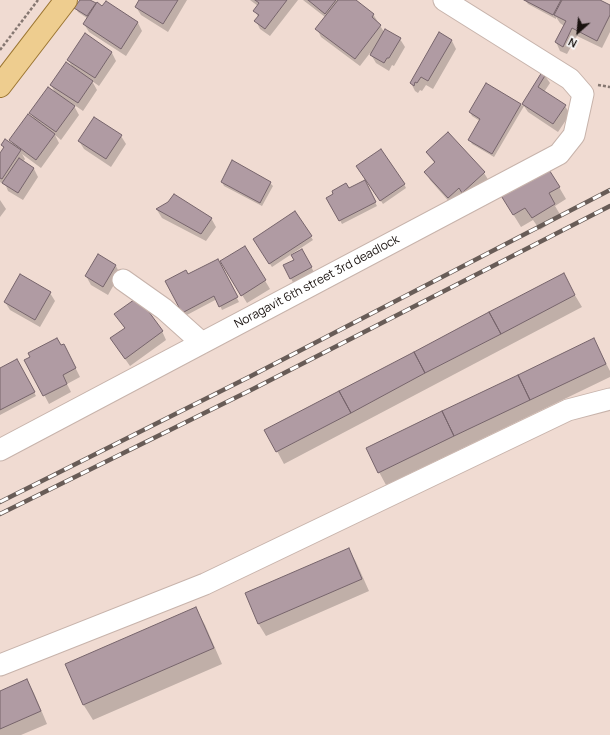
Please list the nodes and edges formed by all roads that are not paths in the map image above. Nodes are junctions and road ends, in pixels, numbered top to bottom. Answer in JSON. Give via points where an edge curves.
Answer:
{"nodes":[{"id":1,"x":66,"y":0,"type":"edge"},
{"id":2,"x":444,"y":0,"type":"edge"},
{"id":3,"x":0,"y":86,"type":"edge"},
{"id":4,"x":124,"y":280,"type":"dead end"},
{"id":5,"x":202,"y":343,"type":"junction"},
{"id":6,"x":610,"y":399,"type":"edge"},
{"id":7,"x":0,"y":450,"type":"edge"},
{"id":8,"x":0,"y":665,"type":"edge"}],
"edges":[{"from":1,"to":3,"type":"main road"},
{"from":2,"to":5,"type":"street","name":"Noragavit 6th street 3rd deadlock","via":[[570,79],[583,94],[574,135],[559,154]]},
{"from":4,"to":5,"type":"street","via":[[164,309]]},
{"from":5,"to":7,"type":"street","name":"Noragavit 6th street 3rd deadlock"},
{"from":6,"to":8,"type":"street","via":[[568,410],[206,584]]}]}
